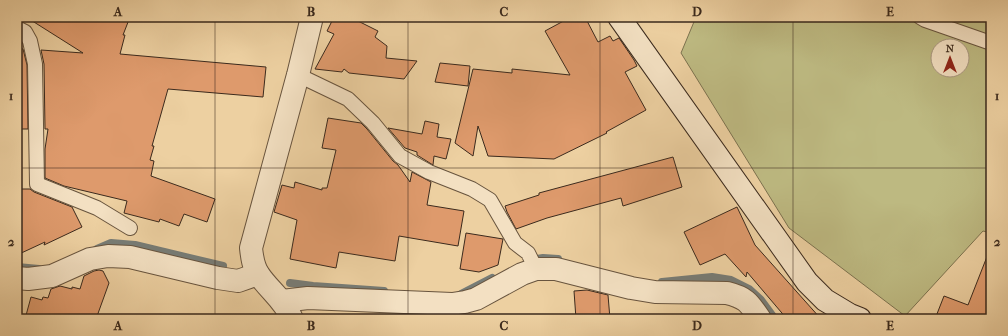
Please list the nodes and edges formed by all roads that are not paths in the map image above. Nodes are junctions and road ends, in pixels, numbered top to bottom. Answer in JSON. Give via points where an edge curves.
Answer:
{"nodes":[{"id":1,"x":312,"y":17,"type":"edge"},
{"id":2,"x":620,"y":17,"type":"edge"},
{"id":3,"x":920,"y":17,"type":"edge"},
{"id":4,"x":17,"y":28,"type":"edge"},
{"id":5,"x":991,"y":43,"type":"edge"},
{"id":6,"x":298,"y":75,"type":"junction"},
{"id":7,"x":130,"y":228,"type":"dead end"},
{"id":8,"x":532,"y":262,"type":"junction"},
{"id":9,"x":258,"y":274,"type":"junction"},
{"id":10,"x":17,"y":278,"type":"edge"},
{"id":11,"x":287,"y":310,"type":"edge"},
{"id":12,"x":760,"y":319,"type":"edge"},
{"id":13,"x":860,"y":319,"type":"edge"}],
"edges":[{"from":1,"to":6,"type":"street"},
{"from":2,"to":13,"type":"street","via":[[807,282],[825,300]]},
{"from":3,"to":5,"type":"lane"},
{"from":4,"to":7,"type":"lane","via":[[25,32],[30,41],[34,64],[37,184],[97,208]]},
{"from":6,"to":8,"type":"lane","via":[[348,99],[373,123],[400,156],[490,200],[515,243]]},
{"from":6,"to":9,"type":"street","via":[[251,248]]},
{"from":8,"to":11,"type":"street","via":[[522,274],[476,299],[459,303],[308,298]]},
{"from":8,"to":12,"type":"street","via":[[655,292],[732,294],[748,302]]},
{"from":9,"to":10,"type":"street","via":[[238,281],[130,257],[108,256],[90,259],[52,276]]},
{"from":9,"to":11,"type":"street"}]}
